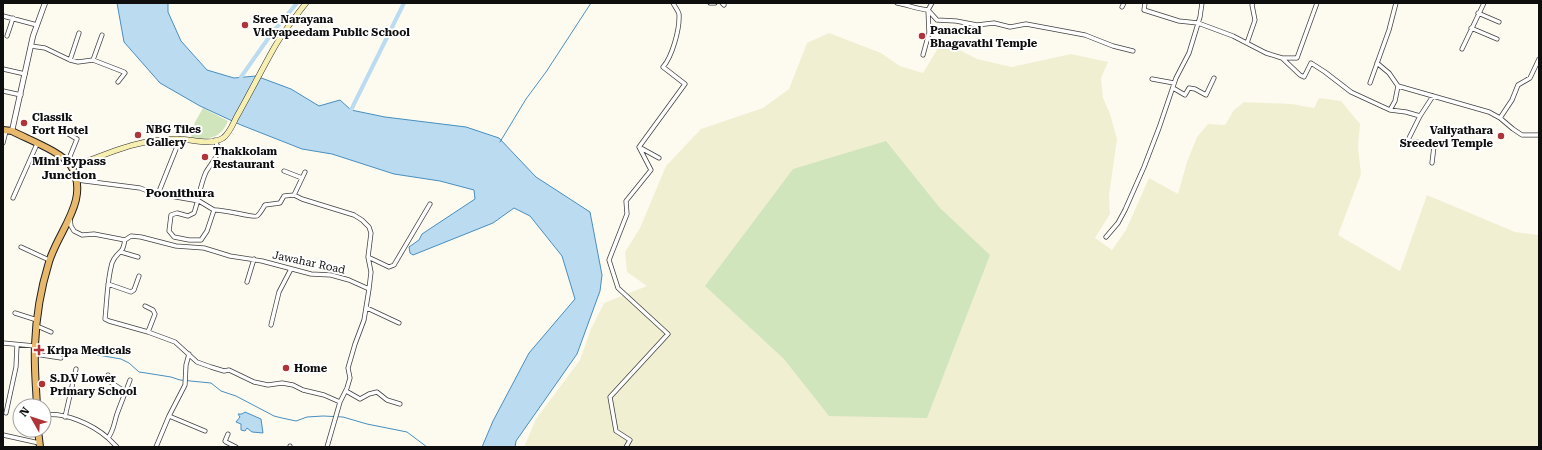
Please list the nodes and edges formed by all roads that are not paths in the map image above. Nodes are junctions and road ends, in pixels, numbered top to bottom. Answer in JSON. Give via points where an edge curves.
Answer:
{"nodes":[{"id":1,"x":45,"y":3,"type":"edge"},
{"id":2,"x":306,"y":3,"type":"edge"},
{"id":3,"x":673,"y":3,"type":"edge"},
{"id":4,"x":710,"y":3,"type":"edge"},
{"id":5,"x":715,"y":3,"type":"edge"},
{"id":6,"x":897,"y":3,"type":"edge"},
{"id":7,"x":932,"y":3,"type":"edge"},
{"id":8,"x":1145,"y":3,"type":"edge"},
{"id":9,"x":1202,"y":3,"type":"edge"},
{"id":10,"x":1253,"y":3,"type":"edge"},
{"id":11,"x":1317,"y":3,"type":"edge"},
{"id":12,"x":1396,"y":3,"type":"edge"},
{"id":13,"x":1484,"y":3,"type":"edge"},
{"id":14,"x":928,"y":10,"type":"junction"},
{"id":15,"x":1478,"y":13,"type":"junction"},
{"id":16,"x":3,"y":16,"type":"edge"},
{"id":17,"x":13,"y":18,"type":"junction"},
{"id":18,"x":1499,"y":22,"type":"dead end"},
{"id":19,"x":1198,"y":23,"type":"junction"},
{"id":20,"x":37,"y":25,"type":"junction"},
{"id":21,"x":1471,"y":28,"type":"junction"},
{"id":22,"x":79,"y":33,"type":"dead end"},
{"id":23,"x":102,"y":35,"type":"dead end"},
{"id":24,"x":8,"y":36,"type":"dead end"},
{"id":25,"x":1497,"y":39,"type":"dead end"},
{"id":26,"x":1247,"y":43,"type":"junction"},
{"id":27,"x":31,"y":46,"type":"junction"},
{"id":28,"x":1462,"y":49,"type":"dead end"},
{"id":29,"x":1133,"y":51,"type":"dead end"},
{"id":30,"x":923,"y":54,"type":"dead end"},
{"id":31,"x":1282,"y":58,"type":"junction"},
{"id":32,"x":1539,"y":58,"type":"edge"},
{"id":33,"x":70,"y":60,"type":"junction"},
{"id":34,"x":94,"y":60,"type":"junction"},
{"id":35,"x":1377,"y":63,"type":"junction"},
{"id":36,"x":3,"y":69,"type":"edge"},
{"id":37,"x":25,"y":74,"type":"junction"},
{"id":38,"x":1214,"y":78,"type":"dead end"},
{"id":39,"x":1152,"y":79,"type":"dead end"},
{"id":40,"x":118,"y":82,"type":"dead end"},
{"id":41,"x":1370,"y":83,"type":"dead end"},
{"id":42,"x":1173,"y":85,"type":"junction"},
{"id":43,"x":1398,"y":86,"type":"junction"},
{"id":44,"x":3,"y":91,"type":"edge"},
{"id":45,"x":21,"y":94,"type":"junction"},
{"id":46,"x":1433,"y":96,"type":"junction"},
{"id":47,"x":1390,"y":110,"type":"junction"},
{"id":48,"x":1420,"y":116,"type":"junction"},
{"id":49,"x":1500,"y":118,"type":"junction"},
{"id":50,"x":7,"y":131,"type":"edge"},
{"id":51,"x":65,"y":132,"type":"dead end"},
{"id":52,"x":1539,"y":135,"type":"edge"},
{"id":53,"x":180,"y":139,"type":"junction"},
{"id":54,"x":215,"y":140,"type":"junction"},
{"id":55,"x":3,"y":143,"type":"edge"},
{"id":56,"x":38,"y":144,"type":"junction"},
{"id":57,"x":640,"y":147,"type":"junction"},
{"id":58,"x":659,"y":158,"type":"dead end"},
{"id":59,"x":68,"y":161,"type":"junction"},
{"id":60,"x":1432,"y":163,"type":"dead end"},
{"id":61,"x":72,"y":167,"type":"junction"},
{"id":62,"x":284,"y":171,"type":"dead end"},
{"id":63,"x":305,"y":172,"type":"dead end"},
{"id":64,"x":302,"y":178,"type":"junction"},
{"id":65,"x":77,"y":180,"type":"junction"},
{"id":66,"x":158,"y":194,"type":"junction"},
{"id":67,"x":294,"y":195,"type":"junction"},
{"id":68,"x":13,"y":198,"type":"dead end"},
{"id":69,"x":199,"y":201,"type":"junction"},
{"id":70,"x":430,"y":204,"type":"dead end"},
{"id":71,"x":214,"y":210,"type":"junction"},
{"id":72,"x":70,"y":217,"type":"junction"},
{"id":73,"x":1106,"y":237,"type":"dead end"},
{"id":74,"x":125,"y":240,"type":"junction"},
{"id":75,"x":21,"y":247,"type":"dead end"},
{"id":76,"x":121,"y":252,"type":"junction"},
{"id":77,"x":138,"y":257,"type":"dead end"},
{"id":78,"x":368,"y":257,"type":"junction"},
{"id":79,"x":254,"y":259,"type":"junction"},
{"id":80,"x":49,"y":260,"type":"junction"},
{"id":81,"x":291,"y":269,"type":"junction"},
{"id":82,"x":139,"y":276,"type":"dead end"},
{"id":83,"x":247,"y":282,"type":"dead end"},
{"id":84,"x":108,"y":284,"type":"junction"},
{"id":85,"x":369,"y":289,"type":"junction"},
{"id":86,"x":145,"y":306,"type":"dead end"},
{"id":87,"x":367,"y":308,"type":"junction"},
{"id":88,"x":15,"y":313,"type":"dead end"},
{"id":89,"x":37,"y":323,"type":"junction"},
{"id":90,"x":399,"y":323,"type":"dead end"},
{"id":91,"x":270,"y":324,"type":"dead end"},
{"id":92,"x":51,"y":332,"type":"dead end"},
{"id":93,"x":148,"y":332,"type":"junction"},
{"id":94,"x":3,"y":343,"type":"edge"},
{"id":95,"x":17,"y":345,"type":"junction"},
{"id":96,"x":35,"y":346,"type":"junction"},
{"id":97,"x":35,"y":354,"type":"junction"},
{"id":98,"x":189,"y":354,"type":"junction"},
{"id":99,"x":61,"y":358,"type":"dead end"},
{"id":100,"x":76,"y":369,"type":"dead end"},
{"id":101,"x":108,"y":375,"type":"dead end"},
{"id":102,"x":130,"y":380,"type":"dead end"},
{"id":103,"x":346,"y":391,"type":"junction"},
{"id":104,"x":126,"y":392,"type":"junction"},
{"id":105,"x":37,"y":398,"type":"edge"},
{"id":106,"x":340,"y":402,"type":"junction"},
{"id":107,"x":400,"y":404,"type":"dead end"},
{"id":108,"x":6,"y":413,"type":"dead end"},
{"id":109,"x":52,"y":414,"type":"edge"},
{"id":110,"x":169,"y":416,"type":"junction"},
{"id":111,"x":65,"y":417,"type":"junction"},
{"id":112,"x":205,"y":431,"type":"dead end"},
{"id":113,"x":228,"y":434,"type":"dead end"},
{"id":114,"x":3,"y":435,"type":"edge"},
{"id":115,"x":108,"y":438,"type":"junction"},
{"id":116,"x":40,"y":445,"type":"edge"},
{"id":117,"x":117,"y":447,"type":"edge"},
{"id":118,"x":156,"y":447,"type":"edge"},
{"id":119,"x":236,"y":447,"type":"edge"},
{"id":120,"x":327,"y":447,"type":"edge"},
{"id":121,"x":626,"y":447,"type":"edge"}],
"edges":[{"from":1,"to":20,"type":"street"},
{"from":2,"to":54,"type":"main road","via":[[274,48],[229,130],[223,138]]},
{"from":3,"to":57,"type":"street","via":[[679,13],[678,24],[671,54],[663,67],[685,84]]},
{"from":4,"to":5,"type":"street"},
{"from":6,"to":14,"type":"street"},
{"from":7,"to":14,"type":"street"},
{"from":8,"to":19,"type":"street","via":[[1144,10]]},
{"from":9,"to":19,"type":"street"},
{"from":10,"to":26,"type":"street","via":[[1255,20]]},
{"from":11,"to":31,"type":"street","via":[[1297,58]]},
{"from":12,"to":35,"type":"street"},
{"from":13,"to":15,"type":"street"},
{"from":14,"to":29,"type":"street","via":[[937,20],[977,25],[994,23],[1010,27],[1026,24],[1085,35]]},
{"from":14,"to":30,"type":"street","via":[[930,33]]},
{"from":15,"to":18,"type":"street"},
{"from":15,"to":21,"type":"street"},
{"from":16,"to":17,"type":"street"},
{"from":17,"to":20,"type":"street"},
{"from":17,"to":24,"type":"street"},
{"from":19,"to":26,"type":"street"},
{"from":19,"to":42,"type":"street","via":[[1189,53]]},
{"from":20,"to":27,"type":"street"},
{"from":21,"to":25,"type":"street"},
{"from":21,"to":28,"type":"street"},
{"from":22,"to":33,"type":"street"},
{"from":23,"to":34,"type":"street"},
{"from":26,"to":31,"type":"street"},
{"from":27,"to":33,"type":"street","via":[[45,48]]},
{"from":27,"to":37,"type":"street"},
{"from":31,"to":47,"type":"street","via":[[1304,77],[1311,63],[1351,92]]},
{"from":32,"to":49,"type":"street","via":[[1530,78],[1518,85]]},
{"from":33,"to":34,"type":"street"},
{"from":34,"to":40,"type":"street","via":[[125,72]]},
{"from":35,"to":41,"type":"street"},
{"from":35,"to":43,"type":"street","via":[[1389,73]]},
{"from":36,"to":37,"type":"street"},
{"from":37,"to":45,"type":"street"},
{"from":38,"to":42,"type":"street","via":[[1206,95],[1189,88],[1185,95]]},
{"from":39,"to":42,"type":"street"},
{"from":42,"to":73,"type":"street","via":[[1159,128],[1125,210]]},
{"from":43,"to":46,"type":"street"},
{"from":43,"to":47,"type":"street"},
{"from":44,"to":45,"type":"street"},
{"from":45,"to":50,"type":"street"},
{"from":46,"to":48,"type":"street"},
{"from":46,"to":49,"type":"street"},
{"from":47,"to":48,"type":"street"},
{"from":48,"to":60,"type":"street","via":[[1408,140],[1434,146]]},
{"from":49,"to":52,"type":"street","via":[[1522,135]]},
{"from":50,"to":55,"type":"street"},
{"from":50,"to":56,"type":"highway"},
{"from":51,"to":59,"type":"street","via":[[77,138]]},
{"from":53,"to":54,"type":"main road","via":[[209,142]]},
{"from":53,"to":61,"type":"main road","via":[[140,143]]},
{"from":53,"to":66,"type":"street"},
{"from":54,"to":69,"type":"street","via":[[219,150],[204,178]]},
{"from":56,"to":59,"type":"highway"},
{"from":56,"to":68,"type":"street"},
{"from":57,"to":58,"type":"street"},
{"from":57,"to":121,"type":"street","via":[[650,170],[626,201],[627,214],[609,260],[618,288],[668,334],[610,397],[616,431],[630,440]]},
{"from":59,"to":61,"type":"highway"},
{"from":61,"to":65,"type":"highway"},
{"from":62,"to":64,"type":"street"},
{"from":63,"to":64,"type":"street"},
{"from":64,"to":67,"type":"street"},
{"from":65,"to":66,"type":"street","via":[[140,188]]},
{"from":65,"to":72,"type":"highway","via":[[76,201]]},
{"from":66,"to":69,"type":"street"},
{"from":67,"to":71,"type":"street","via":[[284,196],[280,202],[265,205],[257,216],[253,217]]},
{"from":67,"to":78,"type":"street","via":[[359,217],[371,233]]},
{"from":69,"to":71,"type":"street"},
{"from":69,"to":71,"type":"street","via":[[194,213],[188,216],[177,213],[171,215],[169,231],[174,237],[201,240]]},
{"from":70,"to":78,"type":"street","via":[[394,265],[389,267]]},
{"from":72,"to":74,"type":"street","name":"Jawahar Road","via":[[74,232]]},
{"from":72,"to":80,"type":"highway"},
{"from":74,"to":76,"type":"street"},
{"from":74,"to":79,"type":"street","name":"Jawahar Road","via":[[131,236],[141,237],[176,246],[204,248],[230,256]]},
{"from":75,"to":80,"type":"street"},
{"from":76,"to":77,"type":"street"},
{"from":76,"to":84,"type":"street","via":[[116,254],[112,262]]},
{"from":78,"to":85,"type":"street"},
{"from":79,"to":81,"type":"street","name":"Jawahar Road"},
{"from":79,"to":83,"type":"street"},
{"from":80,"to":89,"type":"highway"},
{"from":81,"to":85,"type":"street","name":"Jawahar Road","via":[[311,274],[331,274]]},
{"from":81,"to":91,"type":"street","via":[[279,292]]},
{"from":82,"to":84,"type":"street","via":[[131,292]]},
{"from":84,"to":93,"type":"street","via":[[105,319]]},
{"from":85,"to":87,"type":"street"},
{"from":86,"to":93,"type":"street","via":[[155,314]]},
{"from":87,"to":90,"type":"street"},
{"from":87,"to":103,"type":"street","via":[[354,344]]},
{"from":88,"to":89,"type":"street"},
{"from":89,"to":92,"type":"street"},
{"from":89,"to":96,"type":"highway"},
{"from":93,"to":98,"type":"street","via":[[174,342]]},
{"from":94,"to":95,"type":"street"},
{"from":95,"to":96,"type":"street"},
{"from":95,"to":108,"type":"street","via":[[16,367]]},
{"from":96,"to":97,"type":"highway"},
{"from":97,"to":99,"type":"street"},
{"from":97,"to":105,"type":"highway"},
{"from":98,"to":106,"type":"street","via":[[196,362],[224,371],[229,370],[254,382],[293,385]]},
{"from":98,"to":110,"type":"street","via":[[185,385]]},
{"from":100,"to":111,"type":"street"},
{"from":101,"to":104,"type":"street","via":[[107,380],[110,383]]},
{"from":102,"to":104,"type":"street"},
{"from":103,"to":106,"type":"street"},
{"from":103,"to":107,"type":"street","via":[[360,399],[376,392]]},
{"from":104,"to":115,"type":"street"},
{"from":106,"to":120,"type":"street"},
{"from":109,"to":111,"type":"street"},
{"from":110,"to":112,"type":"street"},
{"from":110,"to":118,"type":"street"},
{"from":111,"to":115,"type":"street"},
{"from":113,"to":119,"type":"street","via":[[225,441]]},
{"from":114,"to":116,"type":"street"},
{"from":115,"to":117,"type":"street"}]}
